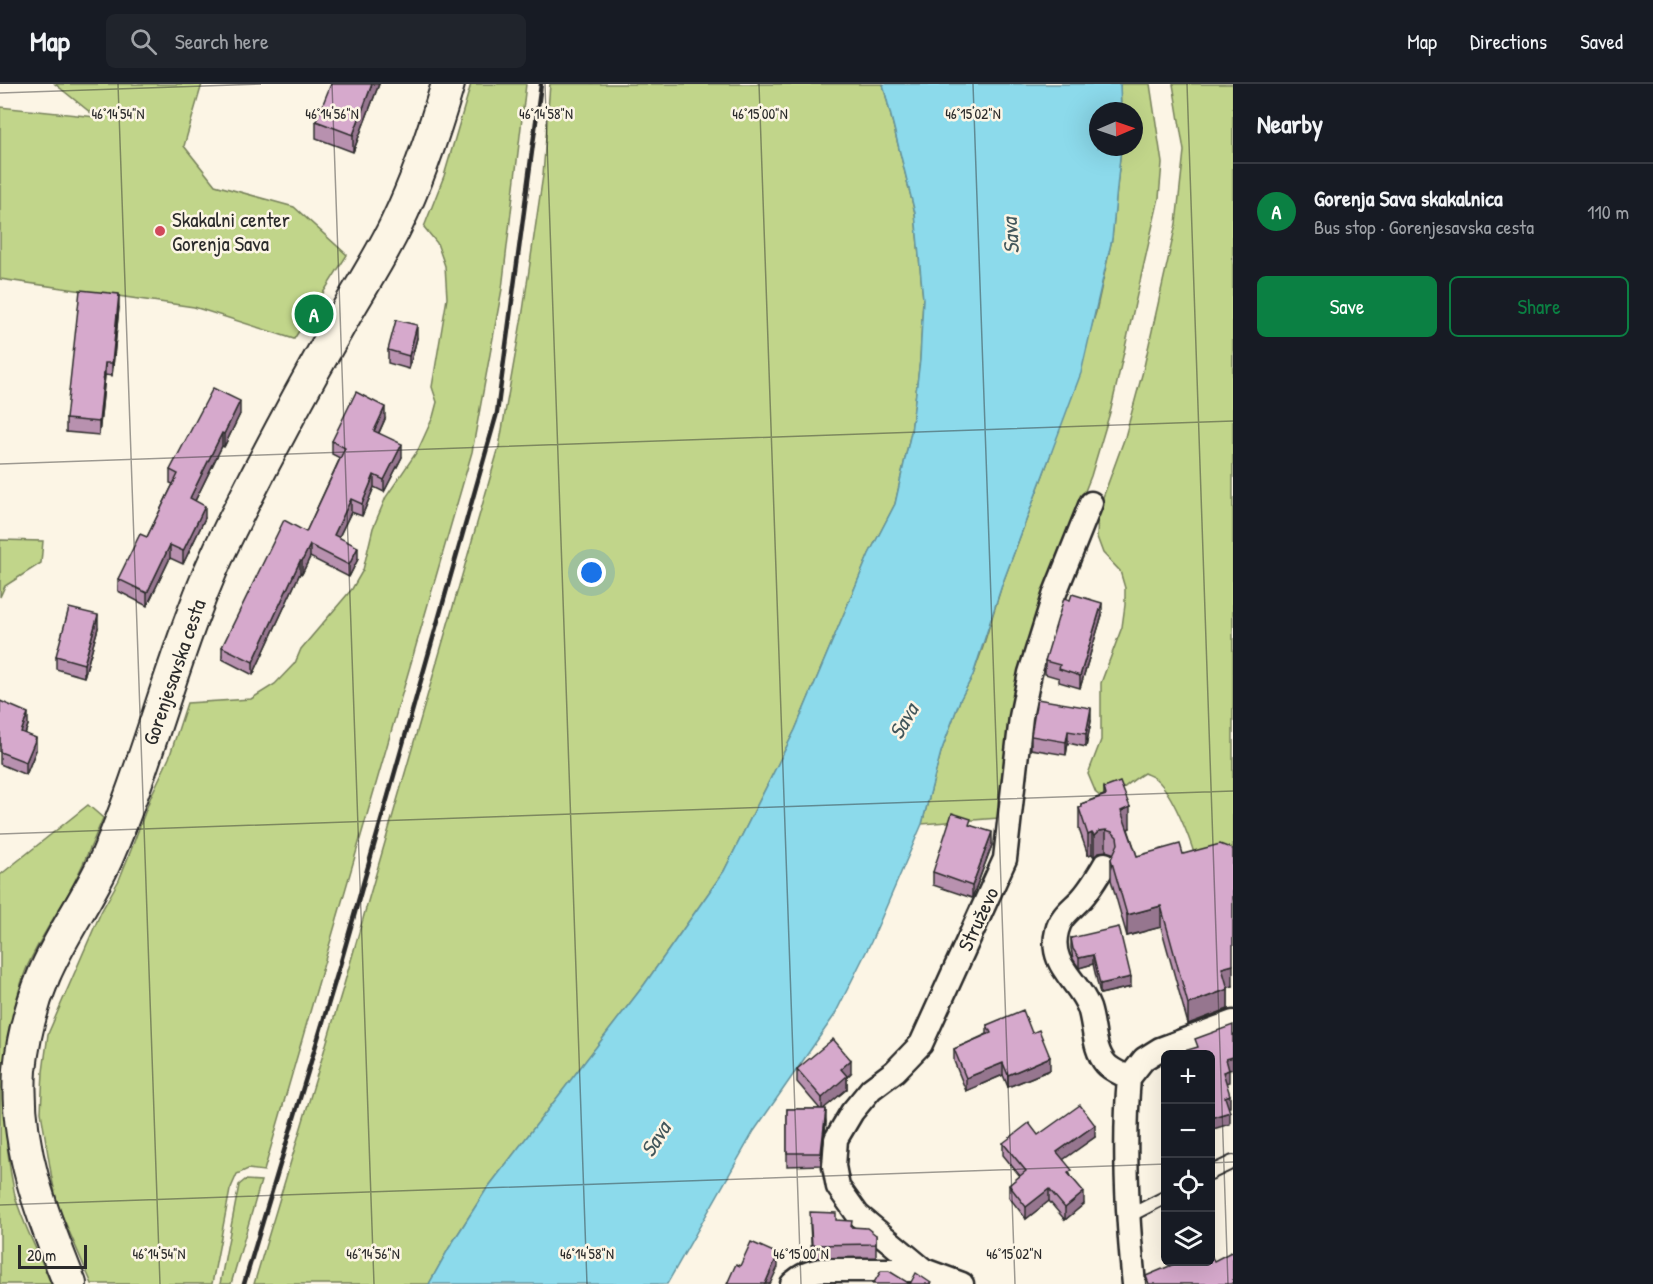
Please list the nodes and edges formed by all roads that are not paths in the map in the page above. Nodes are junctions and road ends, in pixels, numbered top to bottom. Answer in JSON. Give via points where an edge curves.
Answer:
{"nodes":[{"id":1,"x":448,"y":84,"type":"edge"},
{"id":2,"x":1091,"y":503,"type":"dead end"},
{"id":3,"x":1105,"y":864,"type":"dead end"},
{"id":4,"x":1233,"y":1022,"type":"edge"},
{"id":5,"x":1129,"y":1078,"type":"junction"},
{"id":6,"x":1233,"y":1162,"type":"edge"},
{"id":7,"x":1215,"y":1171,"type":"edge"},
{"id":8,"x":1161,"y":1200,"type":"edge"},
{"id":9,"x":1127,"y":1217,"type":"junction"},
{"id":10,"x":924,"y":1270,"type":"junction"},
{"id":11,"x":70,"y":1284,"type":"edge"},
{"id":12,"x":792,"y":1284,"type":"edge"},
{"id":13,"x":962,"y":1284,"type":"edge"},
{"id":14,"x":1134,"y":1284,"type":"edge"}],
"edges":[{"from":1,"to":11,"type":"street","name":"Gorenjesavska cesta","via":[[429,146],[396,225],[228,532],[186,631],[105,862],[45,973],[29,1020],[20,1069],[21,1124],[33,1186]]},
{"from":2,"to":10,"type":"street","name":"Struževo","via":[[1055,593],[1030,673],[1021,717],[1005,859],[921,1044],[871,1089],[836,1139],[834,1166],[838,1186],[858,1215]]},
{"from":3,"to":5,"type":"street","via":[[1083,897],[1065,914],[1057,930],[1055,950],[1066,975],[1084,996],[1106,1065]]},
{"from":4,"to":5,"type":"street","via":[[1160,1048],[1144,1059]]},
{"from":5,"to":9,"type":"street"},
{"from":6,"to":7,"type":"lane"},
{"from":8,"to":9,"type":"lane"},
{"from":9,"to":14,"type":"street"},
{"from":10,"to":12,"type":"street","name":"Struževo","via":[[821,1270],[809,1272]]},
{"from":10,"to":13,"type":"street","name":"Struževo"}]}
